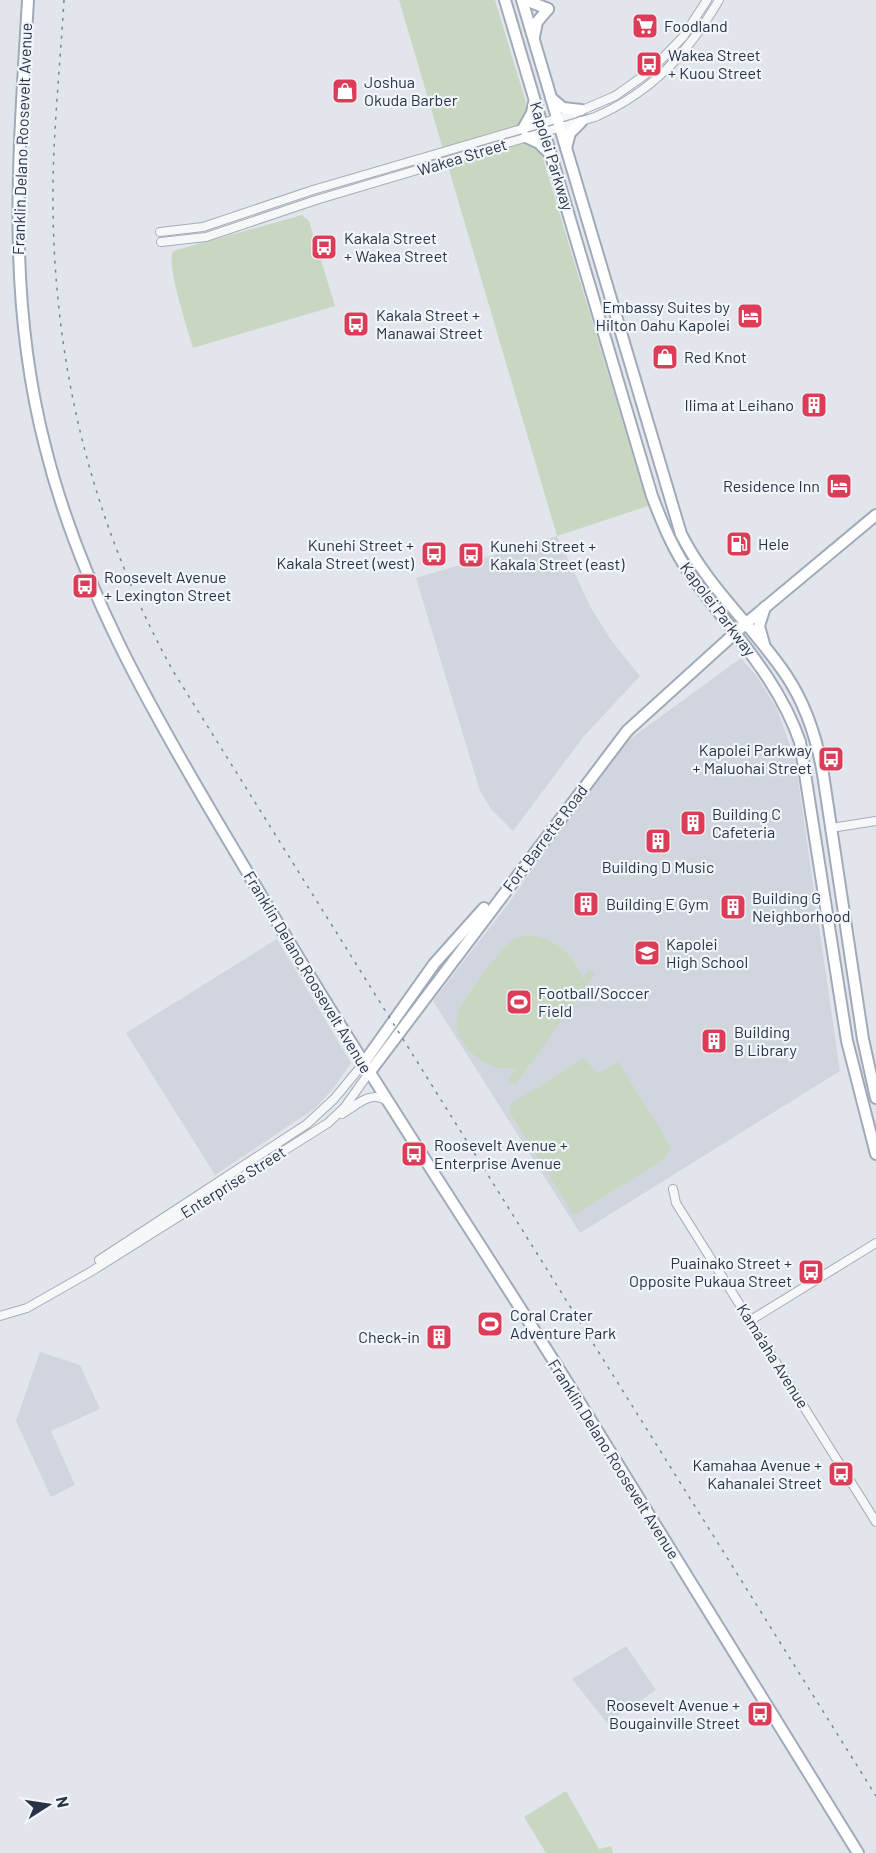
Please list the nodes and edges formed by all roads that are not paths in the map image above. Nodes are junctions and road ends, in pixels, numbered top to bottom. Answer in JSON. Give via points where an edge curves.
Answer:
{"nodes":[{"id":1,"x":28,"y":0,"type":"edge"},
{"id":2,"x":506,"y":0,"type":"edge"},
{"id":3,"x":524,"y":0,"type":"edge"},
{"id":4,"x":706,"y":0,"type":"edge"},
{"id":5,"x":720,"y":0,"type":"edge"},
{"id":6,"x":526,"y":15,"type":"junction"},
{"id":7,"x":511,"y":20,"type":"junction"},
{"id":8,"x":533,"y":39,"type":"junction"},
{"id":9,"x":551,"y":98,"type":"junction"},
{"id":10,"x":535,"y":99,"type":"junction"},
{"id":11,"x":581,"y":110,"type":"junction"},
{"id":12,"x":581,"y":122,"type":"junction"},
{"id":13,"x":558,"y":124,"type":"junction"},
{"id":14,"x":543,"y":128,"type":"junction"},
{"id":15,"x":523,"y":134,"type":"junction"},
{"id":16,"x":566,"y":148,"type":"junction"},
{"id":17,"x":551,"y":155,"type":"junction"},
{"id":18,"x":160,"y":232,"type":"dead end"},
{"id":19,"x":161,"y":242,"type":"dead end"},
{"id":20,"x":876,"y":515,"type":"edge"},
{"id":21,"x":765,"y":607,"type":"junction"},
{"id":22,"x":738,"y":629,"type":"junction"},
{"id":23,"x":765,"y":650,"type":"junction"},
{"id":24,"x":752,"y":653,"type":"junction"},
{"id":25,"x":708,"y":658,"type":"junction"},
{"id":26,"x":876,"y":821,"type":"edge"},
{"id":27,"x":831,"y":828,"type":"junction"},
{"id":28,"x":815,"y":831,"type":"junction"},
{"id":29,"x":376,"y":1046,"type":"junction"},
{"id":30,"x":355,"y":1049,"type":"junction"},
{"id":31,"x":366,"y":1068,"type":"junction"},
{"id":32,"x":876,"y":1098,"type":"edge"},
{"id":33,"x":385,"y":1100,"type":"junction"},
{"id":34,"x":323,"y":1126,"type":"junction"},
{"id":35,"x":876,"y":1154,"type":"edge"},
{"id":36,"x":673,"y":1189,"type":"dead end"},
{"id":37,"x":876,"y":1243,"type":"edge"},
{"id":38,"x":83,"y":1274,"type":"junction"},
{"id":39,"x":0,"y":1316,"type":"edge"},
{"id":40,"x":750,"y":1320,"type":"junction"},
{"id":41,"x":876,"y":1522,"type":"edge"},
{"id":42,"x":858,"y":1853,"type":"edge"}],
"edges":[{"from":1,"to":30,"type":"main road","name":"Franklin Delano Roosevelt Avenue","via":[[18,183],[18,277],[32,387],[61,502],[92,588],[139,685]]},
{"from":2,"to":7,"type":"main road","name":"Kapolei Parkway"},
{"from":3,"to":6,"type":"main road","name":"Kapolei Parkway"},
{"from":3,"to":8,"type":"main road","via":[[548,9],[537,22]]},
{"from":4,"to":11,"type":"street","name":"Wakea Street","via":[[678,43],[649,72],[615,96]]},
{"from":5,"to":12,"type":"street","name":"Wakea Street","via":[[691,44],[662,76],[618,106]]},
{"from":6,"to":7,"type":"main road"},
{"from":6,"to":8,"type":"main road","name":"Kapolei Parkway"},
{"from":7,"to":10,"type":"main road","name":"Kapolei Parkway"},
{"from":8,"to":9,"type":"main road","name":"Kapolei Parkway"},
{"from":9,"to":11,"type":"main road","via":[[563,108]]},
{"from":9,"to":13,"type":"main road","name":"Kapolei Parkway"},
{"from":10,"to":14,"type":"main road","name":"Kapolei Parkway"},
{"from":10,"to":15,"type":"main road"},
{"from":11,"to":13,"type":"street","name":"Wakea Street"},
{"from":12,"to":13,"type":"street","name":"Wakea Street"},
{"from":12,"to":16,"type":"main road","via":[[570,133]]},
{"from":13,"to":14,"type":"street","name":"Wakea Street"},
{"from":13,"to":16,"type":"main road","name":"Kapolei Parkway"},
{"from":14,"to":15,"type":"street","name":"Wakea Street"},
{"from":14,"to":17,"type":"main road","name":"Kapolei Parkway"},
{"from":15,"to":17,"type":"main road"},
{"from":15,"to":18,"type":"street","name":"Wakea Street","via":[[444,151],[203,227]]},
{"from":15,"to":19,"type":"street","name":"Wakea Street","via":[[447,162],[206,237]]},
{"from":16,"to":22,"type":"main road","name":"Kapolei Parkway","via":[[676,521]]},
{"from":17,"to":22,"type":"main road","name":"Kapolei Parkway","via":[[664,529],[693,578]]},
{"from":20,"to":21,"type":"main road","name":"Fort Barrette Road"},
{"from":21,"to":22,"type":"main road","name":"Fort Barrette Road"},
{"from":21,"to":23,"type":"main road","via":[[759,626]]},
{"from":22,"to":23,"type":"main road","name":"Kapolei Parkway"},
{"from":22,"to":24,"type":"main road","name":"Kapolei Parkway"},
{"from":22,"to":25,"type":"main road","name":"Fort Barrette Road"},
{"from":22,"to":29,"type":"main road","name":"Fort Barrette Road","via":[[652,697],[606,745],[483,910],[434,964]]},
{"from":23,"to":27,"type":"main road","name":"Kapolei Parkway","via":[[793,687],[811,725],[820,755]]},
{"from":24,"to":25,"type":"main road","via":[[734,645]]},
{"from":24,"to":28,"type":"main road","name":"Kapolei Parkway","via":[[796,730]]},
{"from":25,"to":31,"type":"main road","name":"Fort Barrette Road","via":[[648,709],[607,755]]},
{"from":26,"to":27,"type":"street"},
{"from":27,"to":28,"type":"main road"},
{"from":27,"to":32,"type":"main road","name":"Kapolei Parkway","via":[[862,1039]]},
{"from":28,"to":35,"type":"main road","name":"Kapolei Parkway","via":[[848,1046]]},
{"from":29,"to":30,"type":"main road"},
{"from":29,"to":31,"type":"main road","name":"Fort Barrette Road"},
{"from":30,"to":31,"type":"main road","name":"Franklin Delano Roosevelt Avenue"},
{"from":31,"to":33,"type":"main road","name":"Franklin Delano Roosevelt Avenue"},
{"from":31,"to":34,"type":"street","name":"Enterprise Street","via":[[344,1108]]},
{"from":31,"to":38,"type":"street","name":"Enterprise Street","via":[[307,1124],[176,1208]]},
{"from":33,"to":34,"type":"street","via":[[378,1096],[368,1098]]},
{"from":33,"to":42,"type":"main road","name":"Franklin Delano Roosevelt Avenue","via":[[566,1381]]},
{"from":34,"to":38,"type":"street","name":"Enterprise Street"},
{"from":36,"to":40,"type":"street","name":"Kama'aha Avenue","via":[[676,1203]]},
{"from":37,"to":40,"type":"street"},
{"from":38,"to":39,"type":"street","name":"Enterprise Street","via":[[27,1308]]},
{"from":40,"to":41,"type":"street","name":"Kama'aha Avenue"}]}
